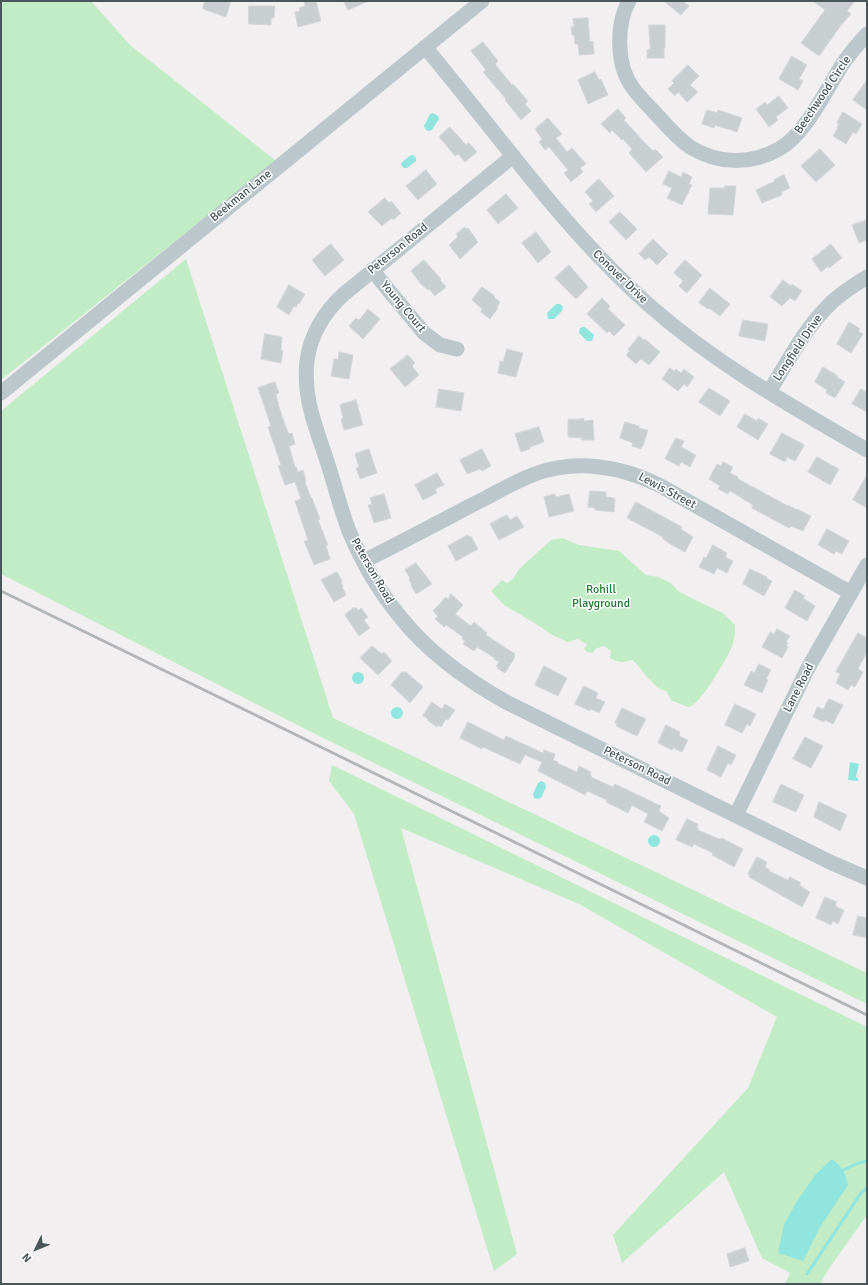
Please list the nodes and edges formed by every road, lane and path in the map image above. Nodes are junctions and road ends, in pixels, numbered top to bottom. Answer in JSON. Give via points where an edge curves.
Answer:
{"nodes":[{"id":1,"x":482,"y":1,"type":"edge"},
{"id":2,"x":629,"y":1,"type":"edge"},
{"id":3,"x":867,"y":34,"type":"edge"},
{"id":4,"x":425,"y":47,"type":"junction"},
{"id":5,"x":513,"y":156,"type":"junction"},
{"id":6,"x":372,"y":270,"type":"junction"},
{"id":7,"x":867,"y":277,"type":"edge"},
{"id":8,"x":457,"y":349,"type":"dead end"},
{"id":9,"x":769,"y":392,"type":"junction"},
{"id":10,"x":1,"y":393,"type":"edge"},
{"id":11,"x":867,"y":450,"type":"edge"},
{"id":12,"x":364,"y":561,"type":"junction"},
{"id":13,"x":867,"y":565,"type":"edge"},
{"id":14,"x":851,"y":593,"type":"junction"},
{"id":15,"x":736,"y":815,"type":"junction"},
{"id":16,"x":867,"y":878,"type":"edge"}],
"edges":[{"from":1,"to":4,"type":"street","name":"Beekman Lane"},
{"from":2,"to":3,"type":"street","name":"Beechwood Circle","via":[[620,26],[620,42],[625,73],[632,87],[689,146],[720,159],[750,161],[793,140],[844,63]]},
{"from":4,"to":5,"type":"street","name":"Conover Drive"},
{"from":4,"to":10,"type":"street","name":"Beekman Lane"},
{"from":5,"to":6,"type":"street","name":"Peterson Road"},
{"from":5,"to":9,"type":"street","name":"Conover Drive","via":[[584,241],[645,302],[701,347]]},
{"from":6,"to":8,"type":"street","name":"Young Court","via":[[424,333],[440,345]]},
{"from":6,"to":12,"type":"street","name":"Peterson Road","via":[[332,305],[321,320],[307,359],[306,377],[312,414],[349,530]]},
{"from":7,"to":9,"type":"street","name":"Longfield Drive","via":[[847,290],[813,322]]},
{"from":9,"to":11,"type":"street","name":"Conover Drive"},
{"from":12,"to":14,"type":"street","name":"Lewis Street","via":[[535,474],[569,466],[598,466],[622,470],[653,482]]},
{"from":12,"to":15,"type":"street","name":"Peterson Road","via":[[402,620],[446,663],[468,679],[506,702]]},
{"from":13,"to":14,"type":"street","name":"Lane Road"},
{"from":14,"to":15,"type":"street","name":"Lane Road","via":[[808,668]]},
{"from":15,"to":16,"type":"street","name":"Peterson Road"}]}
